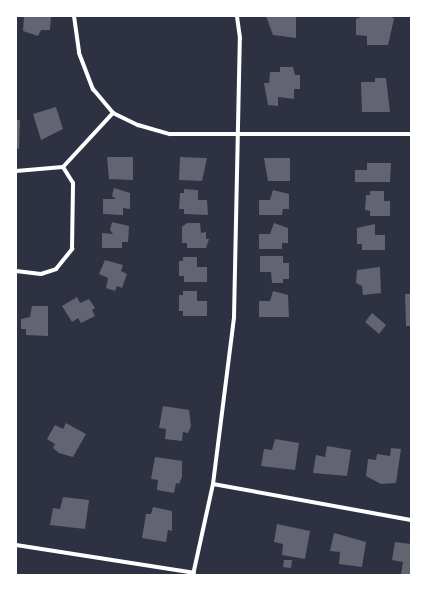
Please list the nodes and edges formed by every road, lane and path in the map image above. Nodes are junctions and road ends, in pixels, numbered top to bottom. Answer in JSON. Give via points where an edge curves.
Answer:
{"nodes":[{"id":1,"x":74,"y":16,"type":"edge"},
{"id":2,"x":237,"y":16,"type":"edge"},
{"id":3,"x":113,"y":113,"type":"junction"},
{"id":4,"x":236,"y":132,"type":"junction"},
{"id":5,"x":411,"y":134,"type":"edge"},
{"id":6,"x":63,"y":167,"type":"junction"},
{"id":7,"x":16,"y":171,"type":"edge"},
{"id":8,"x":16,"y":271,"type":"edge"},
{"id":9,"x":213,"y":484,"type":"junction"},
{"id":10,"x":411,"y":520,"type":"edge"},
{"id":11,"x":16,"y":545,"type":"edge"},
{"id":12,"x":194,"y":574,"type":"edge"}],
"edges":[{"from":1,"to":3,"type":"street","via":[[87,75],[93,89]]},
{"from":2,"to":4,"type":"street","via":[[240,38]]},
{"from":3,"to":4,"type":"street","via":[[170,134]]},
{"from":3,"to":6,"type":"street"},
{"from":4,"to":5,"type":"street"},
{"from":4,"to":9,"type":"street","via":[[234,317]]},
{"from":6,"to":7,"type":"street"},
{"from":6,"to":8,"type":"street","via":[[73,183],[72,249],[56,269],[41,274]]},
{"from":9,"to":10,"type":"street"},
{"from":9,"to":12,"type":"street"},
{"from":11,"to":12,"type":"street"}]}
